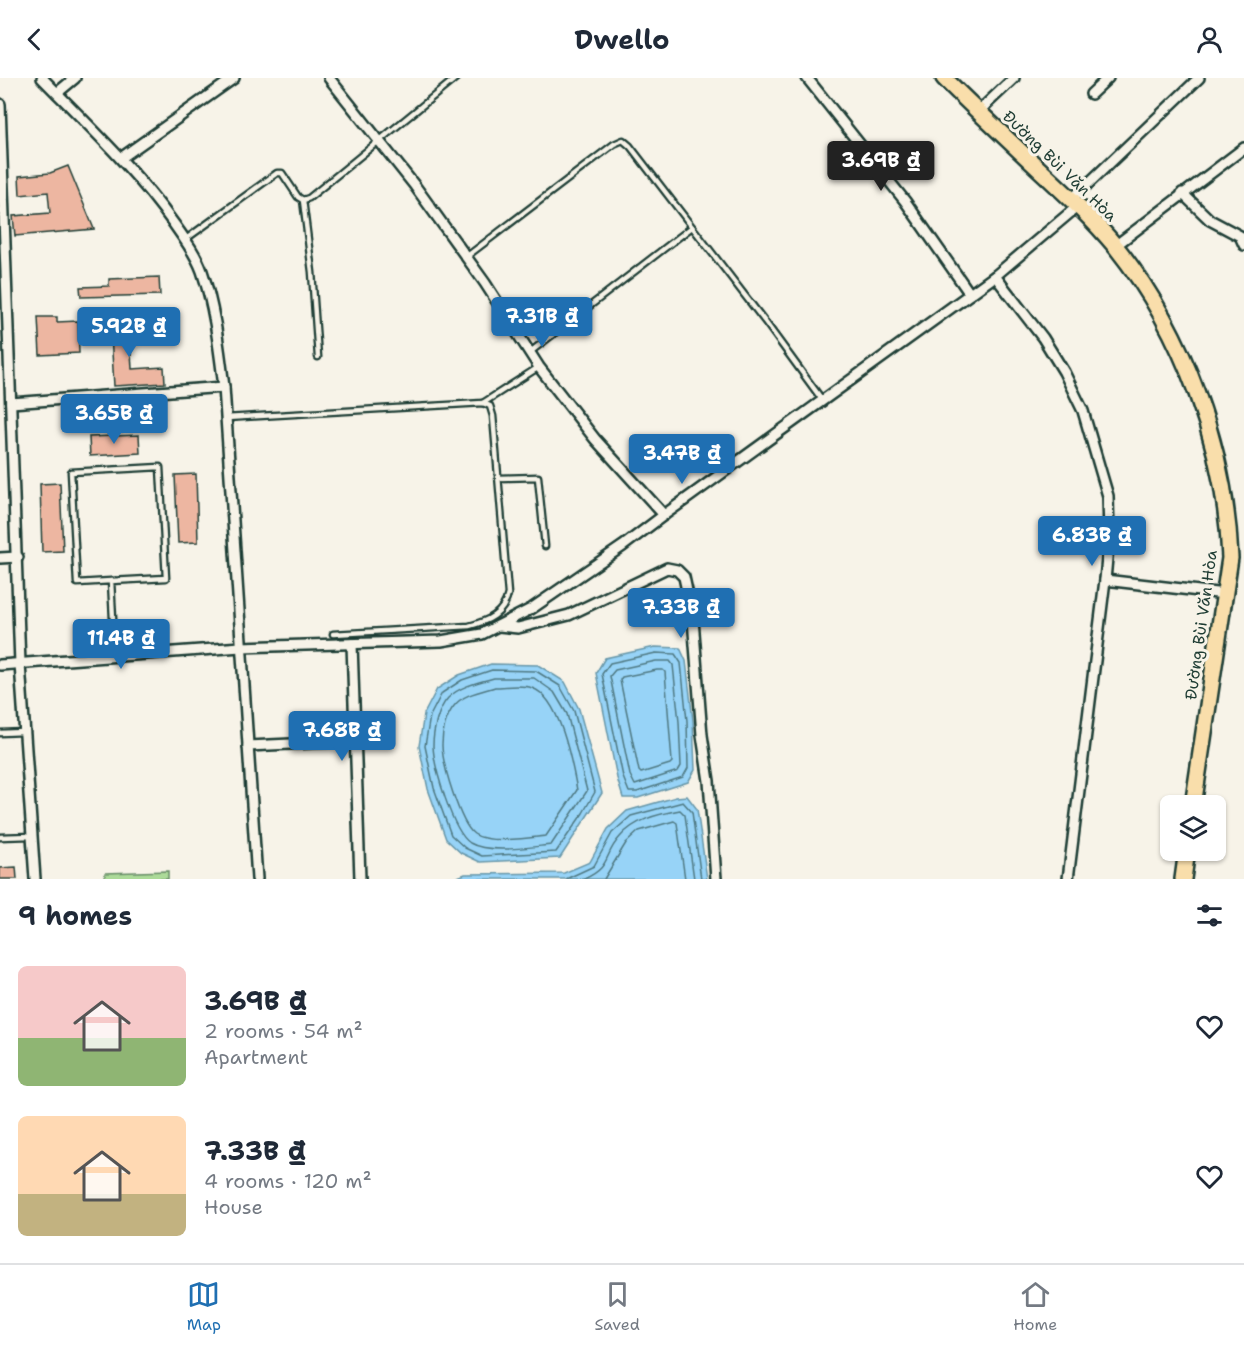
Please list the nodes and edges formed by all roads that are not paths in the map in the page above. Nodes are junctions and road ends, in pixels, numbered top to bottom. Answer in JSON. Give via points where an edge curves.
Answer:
{"nodes":[{"id":1,"x":42,"y":78,"type":"edge"},
{"id":2,"x":75,"y":78,"type":"edge"},
{"id":3,"x":234,"y":78,"type":"edge"},
{"id":4,"x":329,"y":78,"type":"edge"},
{"id":5,"x":456,"y":78,"type":"edge"},
{"id":6,"x":807,"y":78,"type":"edge"},
{"id":7,"x":944,"y":78,"type":"edge"},
{"id":8,"x":1014,"y":78,"type":"edge"},
{"id":9,"x":1108,"y":78,"type":"edge"},
{"id":10,"x":1199,"y":78,"type":"edge"},
{"id":11,"x":57,"y":93,"type":"junction"},
{"id":12,"x":1091,"y":94,"type":"dead end"},
{"id":13,"x":0,"y":104,"type":"edge"},
{"id":14,"x":978,"y":112,"type":"junction"},
{"id":15,"x":378,"y":140,"type":"junction"},
{"id":16,"x":1244,"y":148,"type":"edge"},
{"id":17,"x":121,"y":158,"type":"junction"},
{"id":18,"x":1182,"y":193,"type":"junction"},
{"id":19,"x":303,"y":200,"type":"junction"},
{"id":20,"x":1075,"y":203,"type":"junction"},
{"id":21,"x":692,"y":227,"type":"junction"},
{"id":22,"x":185,"y":239,"type":"junction"},
{"id":23,"x":1244,"y":245,"type":"edge"},
{"id":24,"x":1115,"y":246,"type":"junction"},
{"id":25,"x":466,"y":257,"type":"junction"},
{"id":26,"x":995,"y":276,"type":"junction"},
{"id":27,"x":970,"y":294,"type":"junction"},
{"id":28,"x":529,"y":353,"type":"junction"},
{"id":29,"x":318,"y":357,"type":"dead end"},
{"id":30,"x":540,"y":367,"type":"junction"},
{"id":31,"x":224,"y":387,"type":"junction"},
{"id":32,"x":823,"y":401,"type":"junction"},
{"id":33,"x":11,"y":403,"type":"junction"},
{"id":34,"x":483,"y":403,"type":"junction"},
{"id":35,"x":226,"y":418,"type":"junction"},
{"id":36,"x":499,"y":478,"type":"junction"},
{"id":37,"x":664,"y":515,"type":"junction"},
{"id":38,"x":545,"y":546,"type":"dead end"},
{"id":39,"x":18,"y":557,"type":"junction"},
{"id":40,"x":0,"y":558,"type":"edge"},
{"id":41,"x":1105,"y":580,"type":"junction"},
{"id":42,"x":111,"y":581,"type":"junction"},
{"id":43,"x":1225,"y":594,"type":"junction"},
{"id":44,"x":499,"y":626,"type":"junction"},
{"id":45,"x":333,"y":634,"type":"dead end"},
{"id":46,"x":352,"y":644,"type":"junction"},
{"id":47,"x":241,"y":647,"type":"junction"},
{"id":48,"x":115,"y":657,"type":"junction"},
{"id":49,"x":20,"y":664,"type":"junction"},
{"id":50,"x":0,"y":665,"type":"edge"},
{"id":51,"x":25,"y":732,"type":"junction"},
{"id":52,"x":0,"y":733,"type":"edge"},
{"id":53,"x":355,"y":741,"type":"junction"},
{"id":54,"x":248,"y":746,"type":"junction"},
{"id":55,"x":1196,"y":795,"type":"edge"},
{"id":56,"x":32,"y":836,"type":"junction"},
{"id":57,"x":0,"y":837,"type":"edge"},
{"id":58,"x":1185,"y":861,"type":"edge"},
{"id":59,"x":35,"y":879,"type":"edge"},
{"id":60,"x":257,"y":879,"type":"edge"},
{"id":61,"x":360,"y":879,"type":"edge"},
{"id":62,"x":716,"y":879,"type":"edge"},
{"id":63,"x":1068,"y":879,"type":"edge"},
{"id":64,"x":1183,"y":879,"type":"edge"}],
"edges":[{"from":1,"to":11,"type":"street"},
{"from":2,"to":11,"type":"street"},
{"from":3,"to":17,"type":"street"},
{"from":4,"to":15,"type":"street"},
{"from":5,"to":15,"type":"lane"},
{"from":6,"to":27,"type":"street","via":[[905,201]]},
{"from":7,"to":14,"type":"main road","name":"Đường Bùi Văn Hòa"},
{"from":8,"to":14,"type":"street"},
{"from":9,"to":12,"type":"street"},
{"from":10,"to":20,"type":"street"},
{"from":11,"to":17,"type":"street"},
{"from":13,"to":33,"type":"street"},
{"from":14,"to":20,"type":"main road","name":"Đường Bùi Văn Hòa"},
{"from":15,"to":19,"type":"lane"},
{"from":15,"to":25,"type":"street"},
{"from":16,"to":18,"type":"street"},
{"from":17,"to":22,"type":"street"},
{"from":18,"to":23,"type":"street","via":[[1210,220],[1240,236]]},
{"from":18,"to":24,"type":"street"},
{"from":19,"to":22,"type":"lane","via":[[282,173],[277,173]]},
{"from":19,"to":29,"type":"lane"},
{"from":20,"to":24,"type":"main road","name":"Đường Bùi Văn Hòa"},
{"from":20,"to":26,"type":"street"},
{"from":21,"to":25,"type":"lane","via":[[623,140]]},
{"from":21,"to":28,"type":"lane"},
{"from":21,"to":32,"type":"lane"},
{"from":22,"to":31,"type":"street","via":[[201,268],[214,313]]},
{"from":24,"to":43,"type":"main road","name":"Đường Bùi Văn Hòa","via":[[1168,327],[1207,423],[1229,519],[1230,558]]},
{"from":25,"to":28,"type":"street"},
{"from":26,"to":27,"type":"street"},
{"from":26,"to":41,"type":"street","via":[[1043,338],[1083,411],[1108,496]]},
{"from":27,"to":32,"type":"street"},
{"from":28,"to":30,"type":"street"},
{"from":30,"to":34,"type":"lane"},
{"from":30,"to":37,"type":"street","via":[[595,439]]},
{"from":31,"to":33,"type":"street"},
{"from":31,"to":35,"type":"street"},
{"from":32,"to":37,"type":"street"},
{"from":33,"to":39,"type":"street"},
{"from":34,"to":35,"type":"lane"},
{"from":34,"to":36,"type":"lane","via":[[490,406],[494,416]]},
{"from":35,"to":47,"type":"street"},
{"from":36,"to":38,"type":"lane","via":[[538,477]]},
{"from":36,"to":45,"type":"lane","via":[[508,594],[497,614],[469,626]]},
{"from":37,"to":44,"type":"street","via":[[531,609]]},
{"from":39,"to":40,"type":"street"},
{"from":39,"to":49,"type":"street"},
{"from":41,"to":43,"type":"street"},
{"from":41,"to":63,"type":"street"},
{"from":42,"to":42,"type":"lane","via":[[166,578],[160,467],[71,472],[77,583]]},
{"from":42,"to":48,"type":"lane"},
{"from":43,"to":55,"type":"main road","name":"Đường Bùi Văn Hòa"},
{"from":44,"to":46,"type":"street","via":[[482,634],[441,641]]},
{"from":44,"to":62,"type":"street","via":[[518,628],[569,615],[667,568],[684,577],[693,619]]},
{"from":46,"to":47,"type":"street"},
{"from":46,"to":53,"type":"street"},
{"from":47,"to":48,"type":"street"},
{"from":47,"to":54,"type":"street"},
{"from":48,"to":49,"type":"street"},
{"from":49,"to":50,"type":"street"},
{"from":49,"to":51,"type":"street"},
{"from":51,"to":52,"type":"lane"},
{"from":51,"to":56,"type":"street"},
{"from":53,"to":54,"type":"street"},
{"from":53,"to":61,"type":"street"},
{"from":54,"to":60,"type":"street"},
{"from":56,"to":57,"type":"lane"},
{"from":56,"to":59,"type":"street"},
{"from":58,"to":64,"type":"main road"}]}
